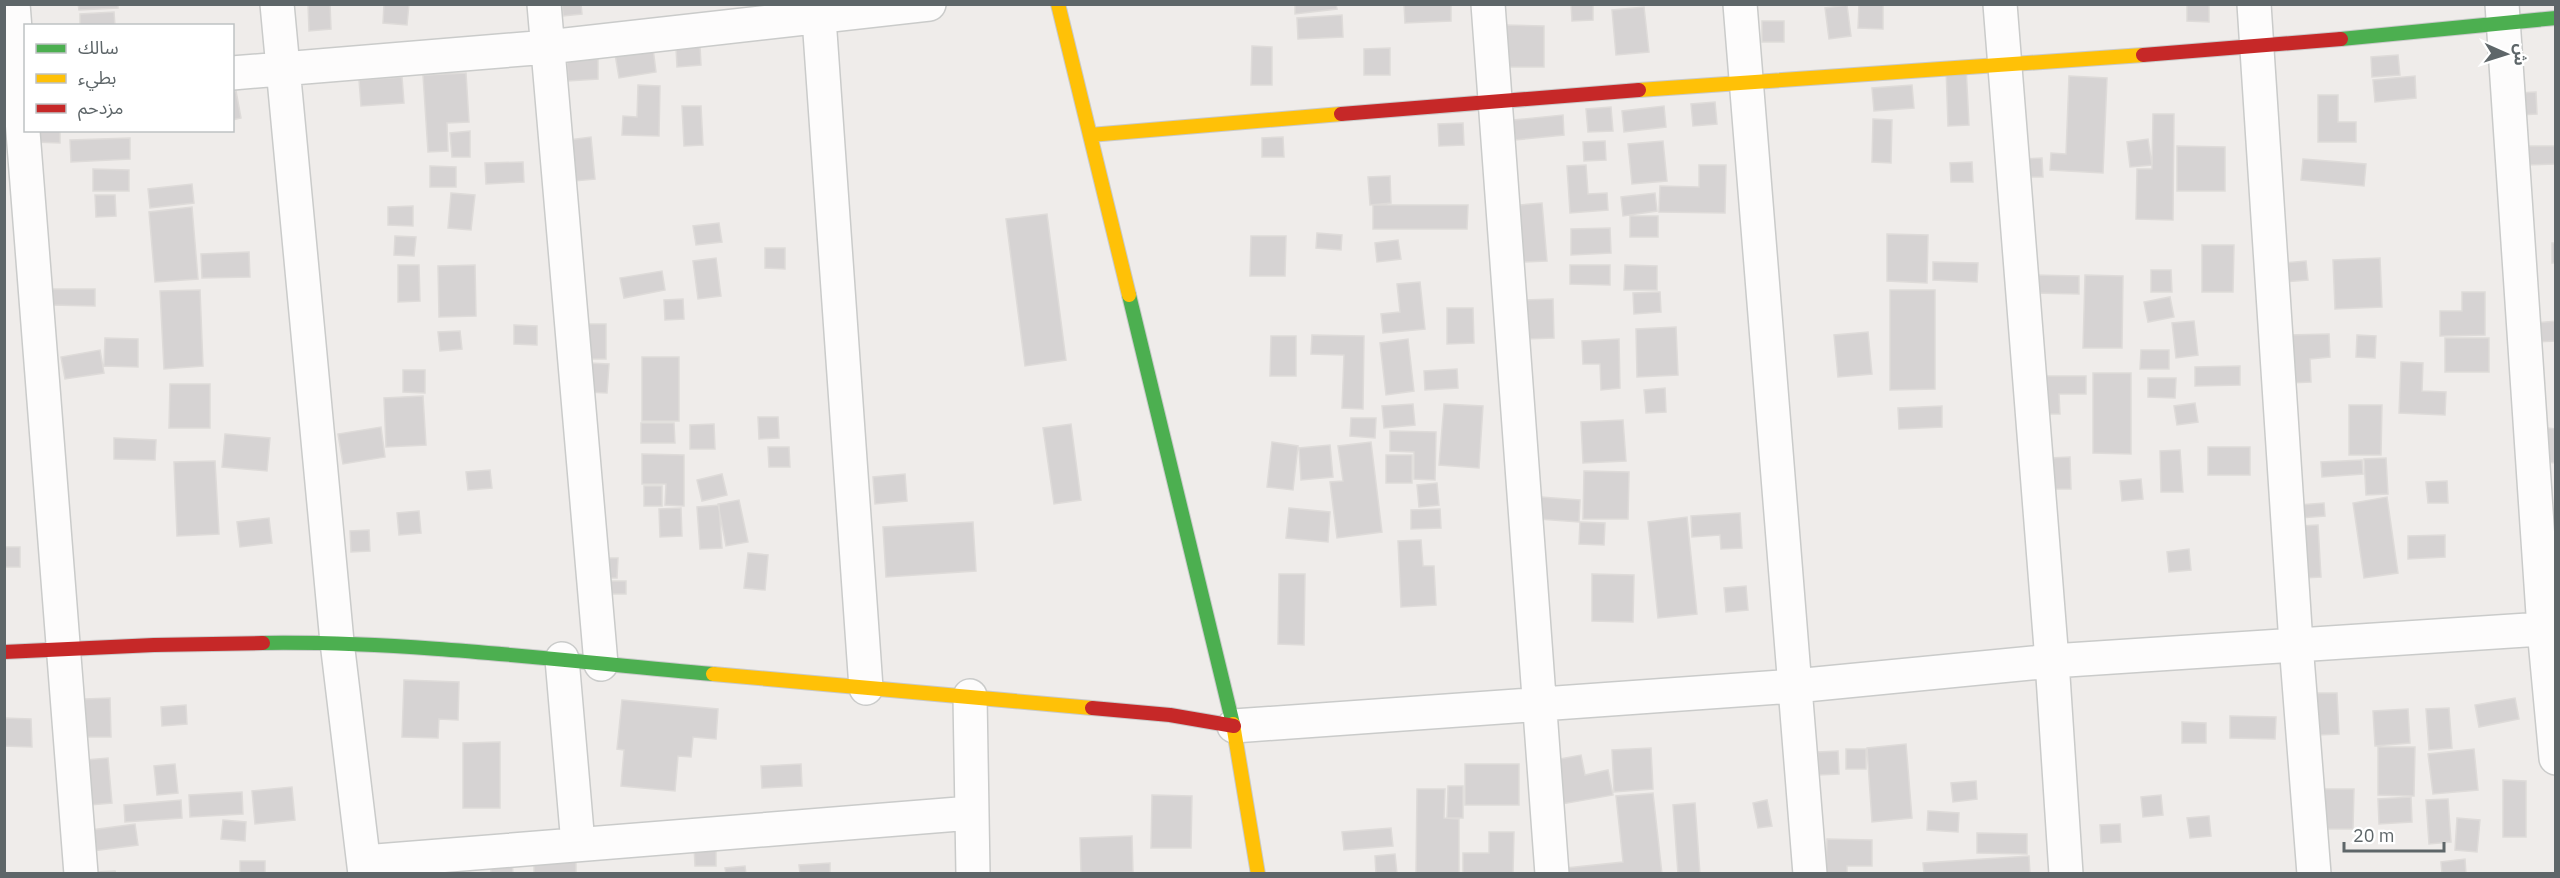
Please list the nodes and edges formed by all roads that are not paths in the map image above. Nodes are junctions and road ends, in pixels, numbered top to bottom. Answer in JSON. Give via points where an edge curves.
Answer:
{"nodes":[{"id":1,"x":13,"y":4,"type":"edge"},
{"id":2,"x":277,"y":4,"type":"edge"},
{"id":3,"x":544,"y":4,"type":"edge"},
{"id":4,"x":929,"y":4,"type":"edge"},
{"id":5,"x":1058,"y":4,"type":"edge"},
{"id":6,"x":1488,"y":4,"type":"edge"},
{"id":7,"x":1740,"y":4,"type":"edge"},
{"id":8,"x":2000,"y":4,"type":"edge"},
{"id":9,"x":2254,"y":4,"type":"edge"},
{"id":10,"x":818,"y":11,"type":"edge"},
{"id":11,"x":2503,"y":13,"type":"edge"},
{"id":12,"x":2556,"y":18,"type":"edge"},
{"id":13,"x":548,"y":47,"type":"junction"},
{"id":14,"x":2257,"y":47,"type":"junction"},
{"id":15,"x":2005,"y":65,"type":"junction"},
{"id":16,"x":283,"y":69,"type":"junction"},
{"id":17,"x":234,"y":73,"type":"edge"},
{"id":18,"x":1746,"y":81,"type":"junction"},
{"id":19,"x":16,"y":86,"type":"edge"},
{"id":20,"x":1496,"y":101,"type":"junction"},
{"id":21,"x":1090,"y":135,"type":"junction"},
{"id":22,"x":2550,"y":629,"type":"edge"},
{"id":23,"x":337,"y":642,"type":"junction"},
{"id":24,"x":2296,"y":644,"type":"junction"},
{"id":25,"x":62,"y":649,"type":"junction"},
{"id":26,"x":4,"y":652,"type":"edge"},
{"id":27,"x":562,"y":659,"type":"junction"},
{"id":28,"x":2052,"y":661,"type":"junction"},
{"id":29,"x":601,"y":664,"type":"junction"},
{"id":30,"x":1795,"y":686,"type":"junction"},
{"id":31,"x":866,"y":688,"type":"junction"},
{"id":32,"x":969,"y":696,"type":"junction"},
{"id":33,"x":1541,"y":705,"type":"junction"},
{"id":34,"x":1233,"y":726,"type":"junction"},
{"id":35,"x":2556,"y":758,"type":"edge"},
{"id":36,"x":971,"y":813,"type":"junction"},
{"id":37,"x":579,"y":844,"type":"junction"},
{"id":38,"x":364,"y":868,"type":"edge"},
{"id":39,"x":81,"y":873,"type":"edge"},
{"id":40,"x":973,"y":873,"type":"edge"},
{"id":41,"x":1258,"y":873,"type":"edge"},
{"id":42,"x":1552,"y":873,"type":"edge"},
{"id":43,"x":1810,"y":873,"type":"edge"},
{"id":44,"x":2066,"y":873,"type":"edge"},
{"id":45,"x":2314,"y":873,"type":"edge"}],
"edges":[{"from":1,"to":19,"type":"street"},
{"from":2,"to":16,"type":"street"},
{"from":3,"to":13,"type":"street"},
{"from":4,"to":10,"type":"street"},
{"from":5,"to":21,"type":"street"},
{"from":6,"to":20,"type":"street"},
{"from":7,"to":18,"type":"street"},
{"from":8,"to":15,"type":"street"},
{"from":9,"to":14,"type":"street"},
{"from":10,"to":13,"type":"street"},
{"from":10,"to":31,"type":"street"},
{"from":11,"to":12,"type":"street"},
{"from":11,"to":14,"type":"street"},
{"from":11,"to":22,"type":"street"},
{"from":13,"to":16,"type":"street"},
{"from":13,"to":29,"type":"street"},
{"from":14,"to":15,"type":"street"},
{"from":14,"to":24,"type":"street"},
{"from":15,"to":18,"type":"street"},
{"from":15,"to":28,"type":"street"},
{"from":16,"to":17,"type":"street"},
{"from":16,"to":23,"type":"street"},
{"from":18,"to":20,"type":"street"},
{"from":18,"to":30,"type":"street"},
{"from":19,"to":25,"type":"street"},
{"from":20,"to":21,"type":"street"},
{"from":20,"to":33,"type":"street"},
{"from":21,"to":34,"type":"street"},
{"from":22,"to":24,"type":"street"},
{"from":22,"to":35,"type":"street"},
{"from":23,"to":25,"type":"street"},
{"from":23,"to":27,"type":"street"},
{"from":23,"to":38,"type":"street"},
{"from":24,"to":28,"type":"street"},
{"from":24,"to":45,"type":"street"},
{"from":25,"to":26,"type":"street"},
{"from":25,"to":39,"type":"street"},
{"from":27,"to":29,"type":"street"},
{"from":27,"to":37,"type":"street"},
{"from":28,"to":30,"type":"street"},
{"from":28,"to":44,"type":"street"},
{"from":29,"to":31,"type":"street"},
{"from":30,"to":33,"type":"street"},
{"from":30,"to":43,"type":"street"},
{"from":31,"to":32,"type":"street"},
{"from":32,"to":34,"type":"street","via":[[1170,715]]},
{"from":32,"to":36,"type":"street"},
{"from":33,"to":34,"type":"street"},
{"from":33,"to":42,"type":"street"},
{"from":34,"to":41,"type":"street"},
{"from":36,"to":37,"type":"street"},
{"from":36,"to":40,"type":"street"},
{"from":37,"to":38,"type":"street"}]}
